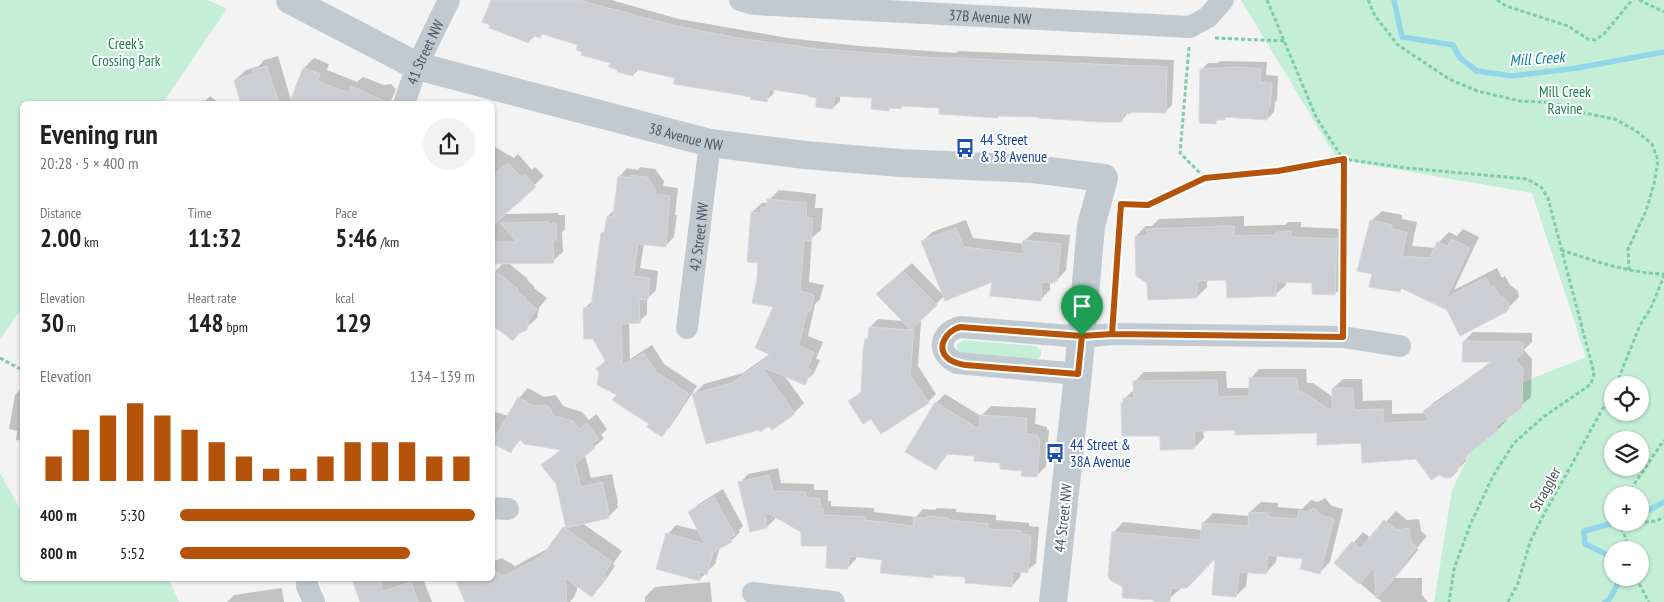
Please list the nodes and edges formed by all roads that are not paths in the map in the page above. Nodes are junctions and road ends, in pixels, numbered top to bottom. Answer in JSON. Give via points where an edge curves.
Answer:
{"nodes":[{"id":1,"x":290,"y":0,"type":"edge"},
{"id":2,"x":448,"y":0,"type":"edge"},
{"id":3,"x":740,"y":0,"type":"edge"},
{"id":4,"x":1223,"y":0,"type":"edge"},
{"id":5,"x":417,"y":66,"type":"junction"},
{"id":6,"x":405,"y":101,"type":"edge"},
{"id":7,"x":710,"y":144,"type":"junction"},
{"id":8,"x":1104,"y":178,"type":"joint"},
{"id":9,"x":687,"y":328,"type":"dead end"},
{"id":10,"x":1082,"y":336,"type":"junction"},
{"id":11,"x":1400,"y":346,"type":"dead end"},
{"id":12,"x":1078,"y":374,"type":"junction"},
{"id":13,"x":307,"y":581,"type":"edge"},
{"id":14,"x":753,"y":593,"type":"dead end"},
{"id":15,"x":314,"y":602,"type":"edge"},
{"id":16,"x":834,"y":602,"type":"edge"},
{"id":17,"x":1053,"y":602,"type":"edge"}],
"edges":[{"from":1,"to":5,"type":"street","name":"38 Avenue NW"},
{"from":2,"to":5,"type":"street","name":"41 Street NW"},
{"from":3,"to":4,"type":"street","name":"37B Avenue NW","via":[[763,4],[1196,26]]},
{"from":5,"to":6,"type":"street","name":"41 Street NW"},
{"from":5,"to":7,"type":"street","name":"38 Avenue NW"},
{"from":7,"to":8,"type":"street","name":"38 Avenue NW","via":[[900,164],[1033,169]]},
{"from":7,"to":9,"type":"street","name":"42 Street NW"},
{"from":8,"to":10,"type":"street","name":"44 Street NW","via":[[1091,226]]},
{"from":10,"to":11,"type":"street","via":[[1343,337]]},
{"from":10,"to":12,"type":"street","name":"44 Street NW"},
{"from":10,"to":12,"type":"street","via":[[960,327],[948,332],[943,346],[950,360],[965,365]]},
{"from":12,"to":17,"type":"street","name":"44 Street NW"},
{"from":13,"to":15,"type":"street"},
{"from":14,"to":16,"type":"street"}]}
